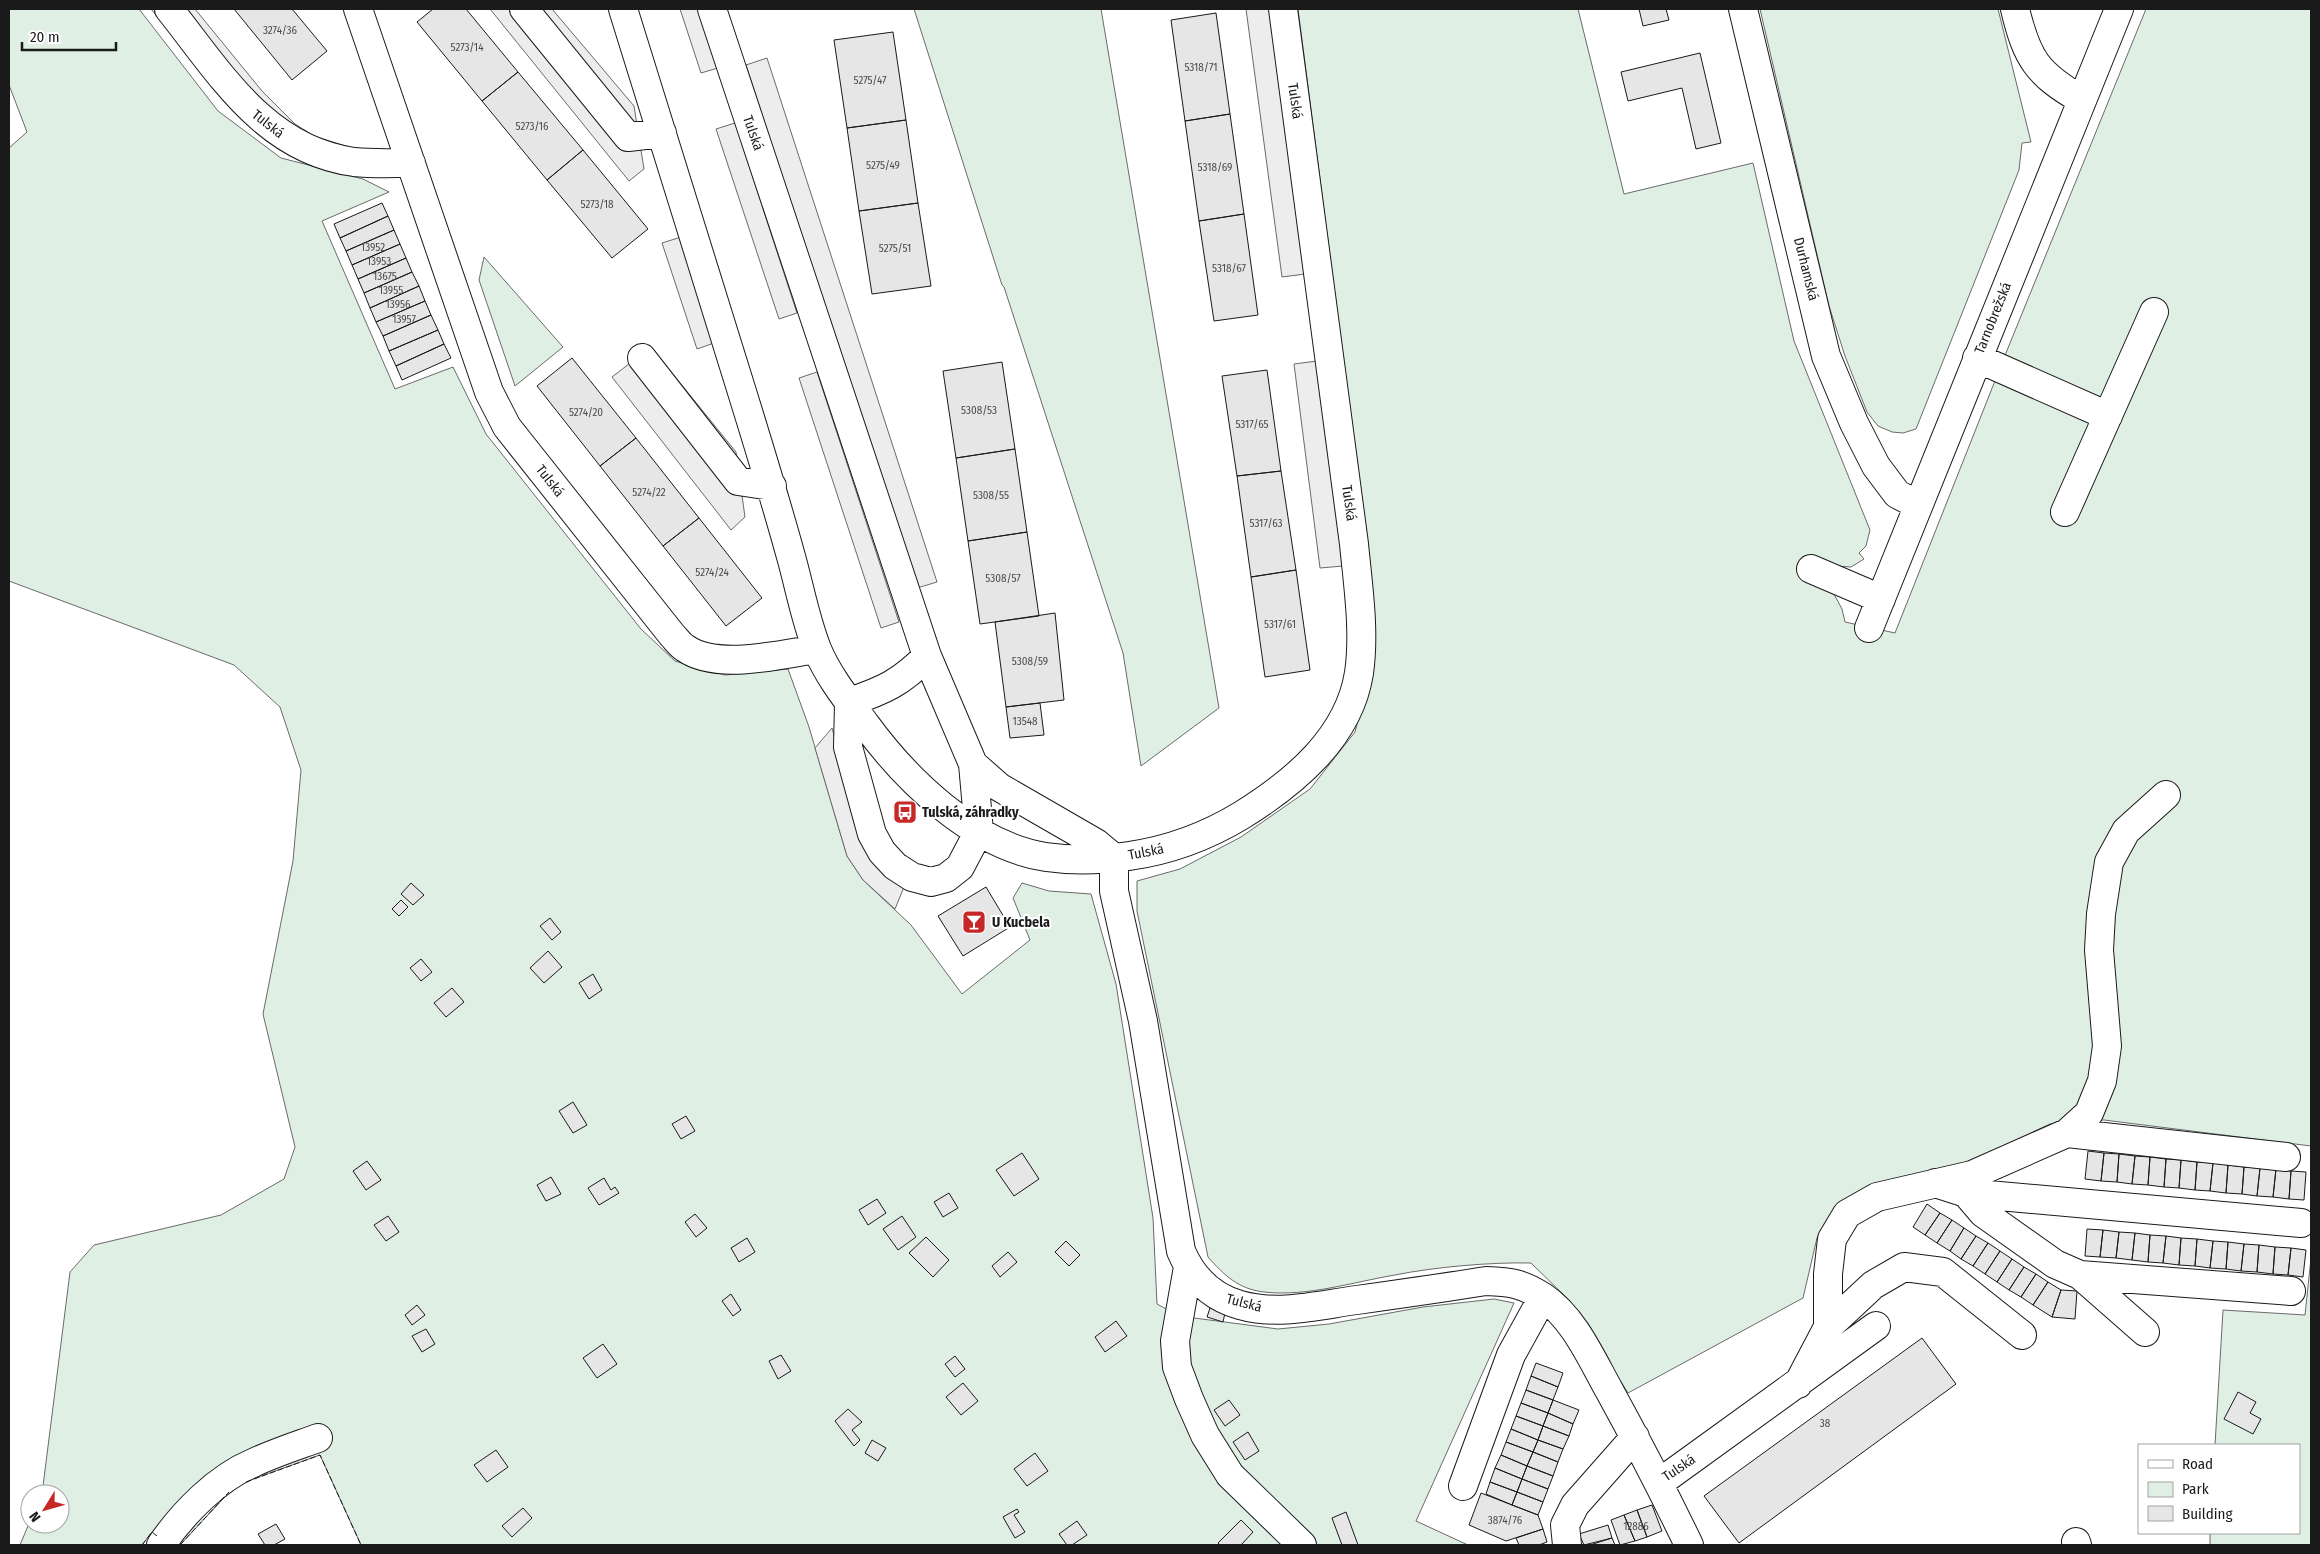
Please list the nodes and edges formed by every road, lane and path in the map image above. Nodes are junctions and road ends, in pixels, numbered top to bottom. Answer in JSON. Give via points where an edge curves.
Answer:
{"nodes":[{"id":1,"x":169,"y":9,"type":"edge"},
{"id":2,"x":358,"y":9,"type":"edge"},
{"id":3,"x":524,"y":9,"type":"edge"},
{"id":4,"x":623,"y":9,"type":"edge"},
{"id":5,"x":712,"y":9,"type":"edge"},
{"id":6,"x":1283,"y":9,"type":"edge"},
{"id":7,"x":1743,"y":9,"type":"edge"},
{"id":8,"x":2015,"y":9,"type":"edge"},
{"id":9,"x":2119,"y":9,"type":"edge"},
{"id":10,"x":2082,"y":100,"type":"junction"},
{"id":11,"x":662,"y":134,"type":"junction"},
{"id":12,"x":411,"y":163,"type":"junction"},
{"id":13,"x":2154,"y":312,"type":"dead end"},
{"id":14,"x":642,"y":358,"type":"dead end"},
{"id":15,"x":1977,"y":358,"type":"junction"},
{"id":16,"x":2108,"y":416,"type":"junction"},
{"id":17,"x":772,"y":486,"type":"junction"},
{"id":18,"x":1918,"y":505,"type":"junction"},
{"id":19,"x":2065,"y":512,"type":"dead end"},
{"id":20,"x":1811,"y":569,"type":"dead end"},
{"id":21,"x":1881,"y":599,"type":"junction"},
{"id":22,"x":1869,"y":628,"type":"dead end"},
{"id":23,"x":817,"y":649,"type":"junction"},
{"id":24,"x":927,"y":656,"type":"junction"},
{"id":25,"x":849,"y":702,"type":"junction"},
{"id":26,"x":973,"y":764,"type":"junction"},
{"id":27,"x":2166,"y":795,"type":"dead end"},
{"id":28,"x":979,"y":831,"type":"junction"},
{"id":29,"x":1114,"y":858,"type":"junction"},
{"id":30,"x":2067,"y":1133,"type":"junction"},
{"id":31,"x":2286,"y":1157,"type":"dead end"},
{"id":32,"x":1933,"y":1182,"type":"junction"},
{"id":33,"x":1966,"y":1192,"type":"junction"},
{"id":34,"x":2301,"y":1223,"type":"dead end"},
{"id":35,"x":1188,"y":1267,"type":"junction"},
{"id":36,"x":2080,"y":1275,"type":"junction"},
{"id":37,"x":2291,"y":1291,"type":"dead end"},
{"id":38,"x":1544,"y":1297,"type":"junction"},
{"id":39,"x":1876,"y":1326,"type":"dead end"},
{"id":40,"x":1828,"y":1327,"type":"junction"},
{"id":41,"x":2145,"y":1332,"type":"dead end"},
{"id":42,"x":2022,"y":1336,"type":"dead end"},
{"id":43,"x":1798,"y":1384,"type":"junction"},
{"id":44,"x":1635,"y":1437,"type":"junction"},
{"id":45,"x":318,"y":1438,"type":"dead end"},
{"id":46,"x":1659,"y":1483,"type":"junction"},
{"id":47,"x":1463,"y":1486,"type":"dead end"},
{"id":48,"x":161,"y":1545,"type":"edge"},
{"id":49,"x":1302,"y":1545,"type":"edge"},
{"id":50,"x":1567,"y":1545,"type":"edge"},
{"id":51,"x":1689,"y":1545,"type":"edge"}],
"edges":[{"from":1,"to":12,"type":"street","name":"Tulská","via":[[248,107],[294,143],[354,162]]},
{"from":2,"to":12,"type":"street","name":"Tulská"},
{"from":3,"to":11,"type":"street","via":[[628,137]]},
{"from":4,"to":11,"type":"street","name":"Tulská"},
{"from":5,"to":24,"type":"street","name":"Tulská"},
{"from":6,"to":29,"type":"street","name":"Tulská","via":[[1354,544],[1360,619],[1359,671],[1350,707],[1334,736],[1282,788],[1222,828],[1192,841],[1156,852]]},
{"from":7,"to":18,"type":"street","name":"Durhamská","via":[[1826,356],[1876,466],[1897,494]]},
{"from":8,"to":10,"type":"street","via":[[2034,64],[2053,84]]},
{"from":9,"to":10,"type":"street","name":"Tarnobrežská"},
{"from":10,"to":15,"type":"street","name":"Tarnobrežská"},
{"from":11,"to":17,"type":"street","name":"Tulská"},
{"from":12,"to":23,"type":"street","name":"Tulská","via":[[497,409],[507,427],[672,635],[686,649],[702,656],[726,660]]},
{"from":13,"to":16,"type":"street"},
{"from":14,"to":17,"type":"street","via":[[738,481]]},
{"from":15,"to":16,"type":"street"},
{"from":15,"to":18,"type":"street","name":"Tarnobrežská"},
{"from":16,"to":19,"type":"street"},
{"from":17,"to":23,"type":"street","name":"Tulská"},
{"from":18,"to":21,"type":"street","name":"Tarnobrežská"},
{"from":20,"to":21,"type":"street"},
{"from":21,"to":22,"type":"street","name":"Tarnobrežská"},
{"from":23,"to":25,"type":"street","name":"Tulská"},
{"from":24,"to":25,"type":"street","via":[[909,675],[880,692]]},
{"from":24,"to":26,"type":"street","name":"Tulská"},
{"from":25,"to":28,"type":"street","name":"Tulská","via":[[906,774],[927,794]]},
{"from":25,"to":28,"type":"street","via":[[848,747],[861,796],[872,834],[895,866],[912,877],[931,882],[946,878],[960,867]]},
{"from":26,"to":28,"type":"street","name":"Tulská"},
{"from":26,"to":29,"type":"street","name":"Tulská","via":[[999,787]]},
{"from":27,"to":30,"type":"street","via":[[2126,831],[2109,862],[2099,950],[2107,1046],[2102,1081],[2089,1113]]},
{"from":28,"to":29,"type":"street","name":"Tulská","via":[[1042,857]]},
{"from":29,"to":35,"type":"street","name":"Tulská","via":[[1114,891],[1143,1021],[1180,1250]]},
{"from":30,"to":31,"type":"street"},
{"from":30,"to":32,"type":"street","via":[[1972,1175]]},
{"from":32,"to":33,"type":"street"},
{"from":32,"to":40,"type":"street","via":[[1877,1197],[1847,1214],[1832,1239]]},
{"from":33,"to":34,"type":"street"},
{"from":33,"to":36,"type":"street","via":[[1983,1212],[2055,1264]]},
{"from":35,"to":38,"type":"street","name":"Tulská","via":[[1219,1297],[1240,1305],[1270,1310],[1305,1308],[1486,1281],[1514,1282]]},
{"from":35,"to":49,"type":"street","via":[[1175,1341],[1177,1367],[1189,1399],[1205,1435],[1230,1474]]},
{"from":36,"to":37,"type":"street"},
{"from":36,"to":41,"type":"street"},
{"from":38,"to":44,"type":"street","name":"Tulská","via":[[1563,1315],[1584,1346]]},
{"from":38,"to":47,"type":"street","via":[[1511,1355]]},
{"from":39,"to":43,"type":"street","name":"Tulská"},
{"from":40,"to":42,"type":"street","via":[[1873,1285],[1904,1267],[1943,1272]]},
{"from":40,"to":43,"type":"street"},
{"from":43,"to":46,"type":"street","name":"Tulská"},
{"from":44,"to":46,"type":"street","name":"Tulská"},
{"from":44,"to":50,"type":"street","via":[[1575,1505],[1565,1525]]},
{"from":45,"to":48,"type":"street","via":[[251,1463],[220,1483]]},
{"from":46,"to":51,"type":"street"}]}
